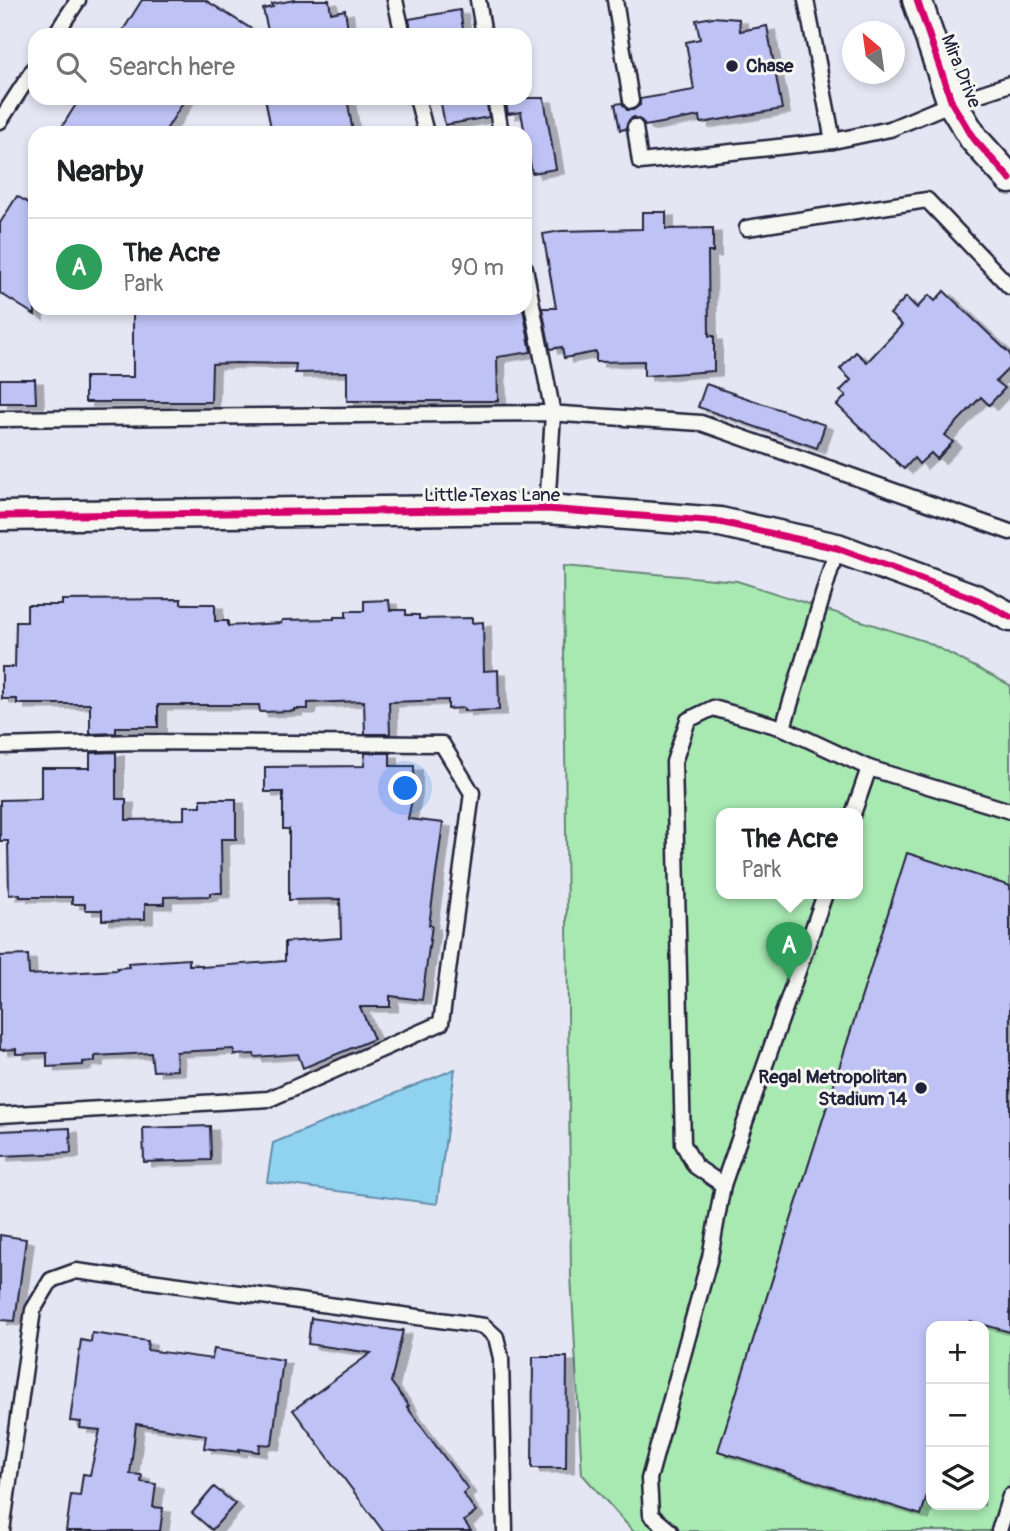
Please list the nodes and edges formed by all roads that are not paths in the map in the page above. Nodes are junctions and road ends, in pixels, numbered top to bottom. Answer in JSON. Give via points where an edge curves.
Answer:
{"nodes":[{"id":1,"x":78,"y":0,"type":"edge"},
{"id":2,"x":478,"y":0,"type":"edge"},
{"id":3,"x":615,"y":0,"type":"edge"},
{"id":4,"x":806,"y":0,"type":"edge"},
{"id":5,"x":918,"y":1,"type":"edge"},
{"id":6,"x":396,"y":6,"type":"edge"},
{"id":7,"x":60,"y":28,"type":"edge"},
{"id":8,"x":401,"y":28,"type":"edge"},
{"id":9,"x":483,"y":28,"type":"edge"},
{"id":10,"x":28,"y":78,"type":"edge"},
{"id":11,"x":1010,"y":85,"type":"edge"},
{"id":12,"x":631,"y":101,"type":"dead end"},
{"id":13,"x":952,"y":103,"type":"junction"},
{"id":14,"x":419,"y":105,"type":"edge"},
{"id":15,"x":496,"y":105,"type":"edge"},
{"id":16,"x":0,"y":121,"type":"edge"},
{"id":17,"x":424,"y":126,"type":"edge"},
{"id":18,"x":500,"y":126,"type":"edge"},
{"id":19,"x":635,"y":127,"type":"dead end"},
{"id":20,"x":833,"y":141,"type":"junction"},
{"id":21,"x":1010,"y":179,"type":"edge"},
{"id":22,"x":747,"y":228,"type":"dead end"},
{"id":23,"x":1010,"y":287,"type":"edge"},
{"id":24,"x":532,"y":304,"type":"edge"},
{"id":25,"x":553,"y":414,"type":"junction"},
{"id":26,"x":0,"y":419,"type":"edge"},
{"id":27,"x":547,"y":509,"type":"junction"},
{"id":28,"x":0,"y":516,"type":"edge"},
{"id":29,"x":1010,"y":532,"type":"edge"},
{"id":30,"x":837,"y":548,"type":"junction"},
{"id":31,"x":1010,"y":617,"type":"edge"},
{"id":32,"x":783,"y":728,"type":"junction"},
{"id":33,"x":0,"y":746,"type":"edge"},
{"id":34,"x":869,"y":768,"type":"junction"},
{"id":35,"x":855,"y":808,"type":"edge"},
{"id":36,"x":1010,"y":811,"type":"edge"},
{"id":37,"x":823,"y":899,"type":"edge"},
{"id":38,"x":0,"y":1115,"type":"edge"},
{"id":39,"x":723,"y":1185,"type":"junction"},
{"id":40,"x":1010,"y":1496,"type":"edge"},
{"id":41,"x":2,"y":1531,"type":"edge"},
{"id":42,"x":505,"y":1531,"type":"edge"},
{"id":43,"x":670,"y":1531,"type":"edge"},
{"id":44,"x":999,"y":1531,"type":"edge"}],
"edges":[{"from":1,"to":7,"type":"lane"},
{"from":2,"to":9,"type":"lane"},
{"from":3,"to":12,"type":"lane"},
{"from":4,"to":20,"type":"lane"},
{"from":5,"to":13,"type":"street","name":"Mira Drive"},
{"from":6,"to":8,"type":"lane"},
{"from":10,"to":16,"type":"lane"},
{"from":11,"to":13,"type":"lane"},
{"from":13,"to":20,"type":"lane","via":[[890,129]]},
{"from":13,"to":21,"type":"street","name":"Mira Drive","via":[[974,139]]},
{"from":14,"to":17,"type":"lane"},
{"from":15,"to":18,"type":"lane"},
{"from":19,"to":20,"type":"lane","via":[[640,162]]},
{"from":22,"to":23,"type":"lane","via":[[927,200]]},
{"from":24,"to":25,"type":"lane"},
{"from":25,"to":26,"type":"lane"},
{"from":25,"to":27,"type":"lane"},
{"from":25,"to":29,"type":"lane","via":[[701,423]]},
{"from":27,"to":28,"type":"street","name":"Little Texas Lane"},
{"from":27,"to":30,"type":"street","name":"Little Texas Lane","via":[[720,522]]},
{"from":30,"to":31,"type":"street","name":"Little Texas Lane","via":[[978,600]]},
{"from":30,"to":32,"type":"lane"},
{"from":32,"to":34,"type":"lane"},
{"from":32,"to":39,"type":"lane","via":[[713,708],[688,720],[674,762],[682,1144],[695,1166]]},
{"from":33,"to":38,"type":"lane","via":[[442,744],[472,793],[441,1023],[269,1099]]},
{"from":34,"to":35,"type":"lane"},
{"from":34,"to":36,"type":"lane"},
{"from":37,"to":39,"type":"lane"},
{"from":39,"to":43,"type":"lane","via":[[710,1256],[649,1479],[651,1515]]},
{"from":40,"to":44,"type":"lane"},
{"from":41,"to":42,"type":"lane","via":[[33,1310],[51,1280],[76,1271],[484,1326],[496,1337],[501,1358]]}]}
